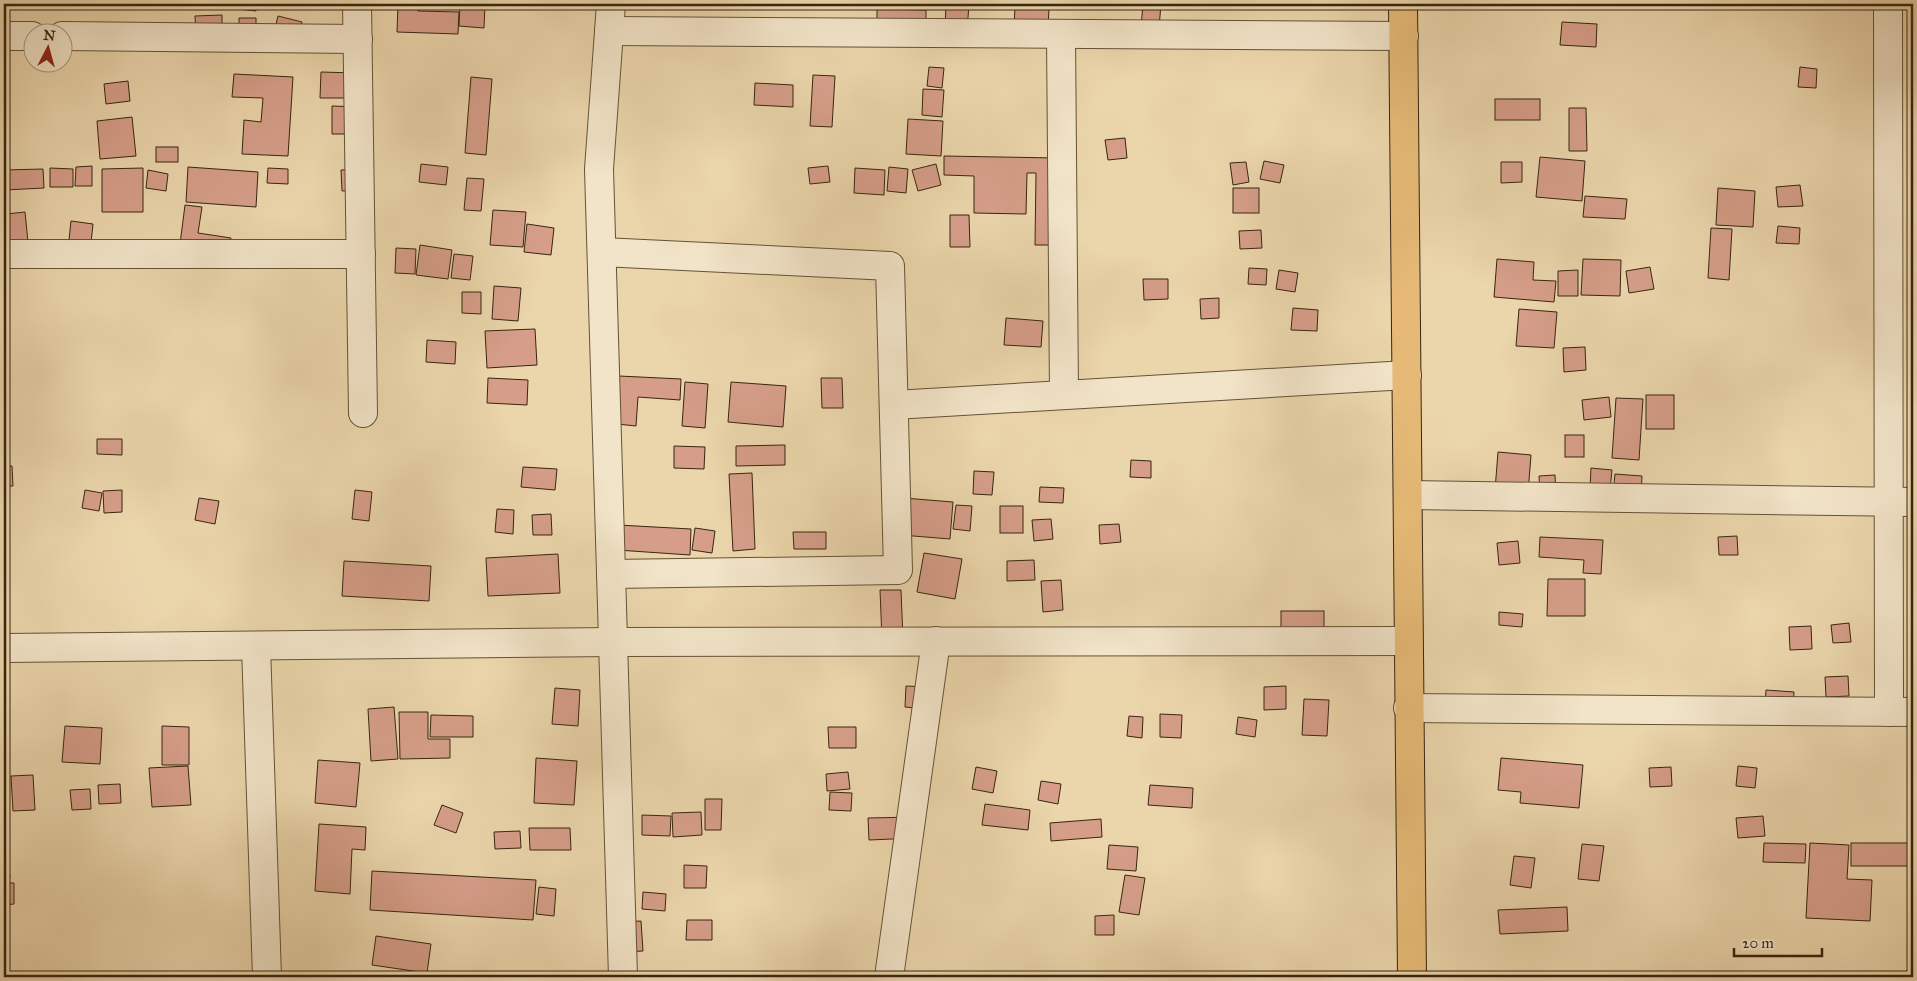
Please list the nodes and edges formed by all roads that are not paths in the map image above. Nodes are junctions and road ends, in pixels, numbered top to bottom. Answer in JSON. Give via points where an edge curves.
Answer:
{"nodes":[{"id":1,"x":357,"y":4,"type":"edge"},
{"id":2,"x":611,"y":4,"type":"edge"},
{"id":3,"x":1404,"y":4,"type":"edge"},
{"id":4,"x":1888,"y":4,"type":"edge"},
{"id":5,"x":609,"y":31,"type":"junction"},
{"id":6,"x":1061,"y":35,"type":"junction"},
{"id":7,"x":4,"y":36,"type":"edge"},
{"id":8,"x":22,"y":36,"type":"edge"},
{"id":9,"x":72,"y":36,"type":"edge"},
{"id":10,"x":1404,"y":36,"type":"junction"},
{"id":11,"x":358,"y":39,"type":"junction"},
{"id":12,"x":602,"y":252,"type":"junction"},
{"id":13,"x":4,"y":254,"type":"edge"},
{"id":14,"x":361,"y":254,"type":"junction"},
{"id":15,"x":1407,"y":375,"type":"junction"},
{"id":16,"x":1064,"y":394,"type":"junction"},
{"id":17,"x":894,"y":405,"type":"junction"},
{"id":18,"x":363,"y":413,"type":"dead end"},
{"id":19,"x":1408,"y":495,"type":"junction"},
{"id":20,"x":1901,"y":502,"type":"edge"},
{"id":21,"x":611,"y":574,"type":"junction"},
{"id":22,"x":936,"y":641,"type":"junction"},
{"id":23,"x":1408,"y":641,"type":"junction"},
{"id":24,"x":613,"y":642,"type":"junction"},
{"id":25,"x":256,"y":646,"type":"junction"},
{"id":26,"x":4,"y":648,"type":"edge"},
{"id":27,"x":1408,"y":708,"type":"junction"},
{"id":28,"x":1901,"y":712,"type":"edge"},
{"id":29,"x":267,"y":977,"type":"edge"},
{"id":30,"x":623,"y":977,"type":"edge"},
{"id":31,"x":889,"y":977,"type":"edge"},
{"id":32,"x":1412,"y":977,"type":"edge"}],
"edges":[{"from":1,"to":11,"type":"street"},
{"from":2,"to":5,"type":"street"},
{"from":3,"to":10,"type":"main road"},
{"from":4,"to":20,"type":"street"},
{"from":5,"to":6,"type":"street"},
{"from":5,"to":12,"type":"street","via":[[599,169]]},
{"from":6,"to":10,"type":"street"},
{"from":6,"to":16,"type":"street"},
{"from":7,"to":8,"type":"street"},
{"from":9,"to":11,"type":"street"},
{"from":10,"to":15,"type":"main road"},
{"from":11,"to":14,"type":"street"},
{"from":12,"to":17,"type":"street","via":[[890,266]]},
{"from":12,"to":21,"type":"street"},
{"from":13,"to":14,"type":"street"},
{"from":14,"to":18,"type":"street"},
{"from":15,"to":16,"type":"street"},
{"from":15,"to":19,"type":"main road"},
{"from":16,"to":17,"type":"street"},
{"from":17,"to":21,"type":"street","via":[[898,570]]},
{"from":19,"to":20,"type":"street"},
{"from":19,"to":23,"type":"main road"},
{"from":20,"to":28,"type":"street"},
{"from":21,"to":24,"type":"street"},
{"from":22,"to":23,"type":"street"},
{"from":22,"to":24,"type":"street"},
{"from":22,"to":31,"type":"street"},
{"from":23,"to":27,"type":"main road"},
{"from":24,"to":25,"type":"street"},
{"from":24,"to":30,"type":"street"},
{"from":25,"to":26,"type":"street"},
{"from":25,"to":29,"type":"street"},
{"from":27,"to":28,"type":"street"},
{"from":27,"to":32,"type":"main road"}]}
